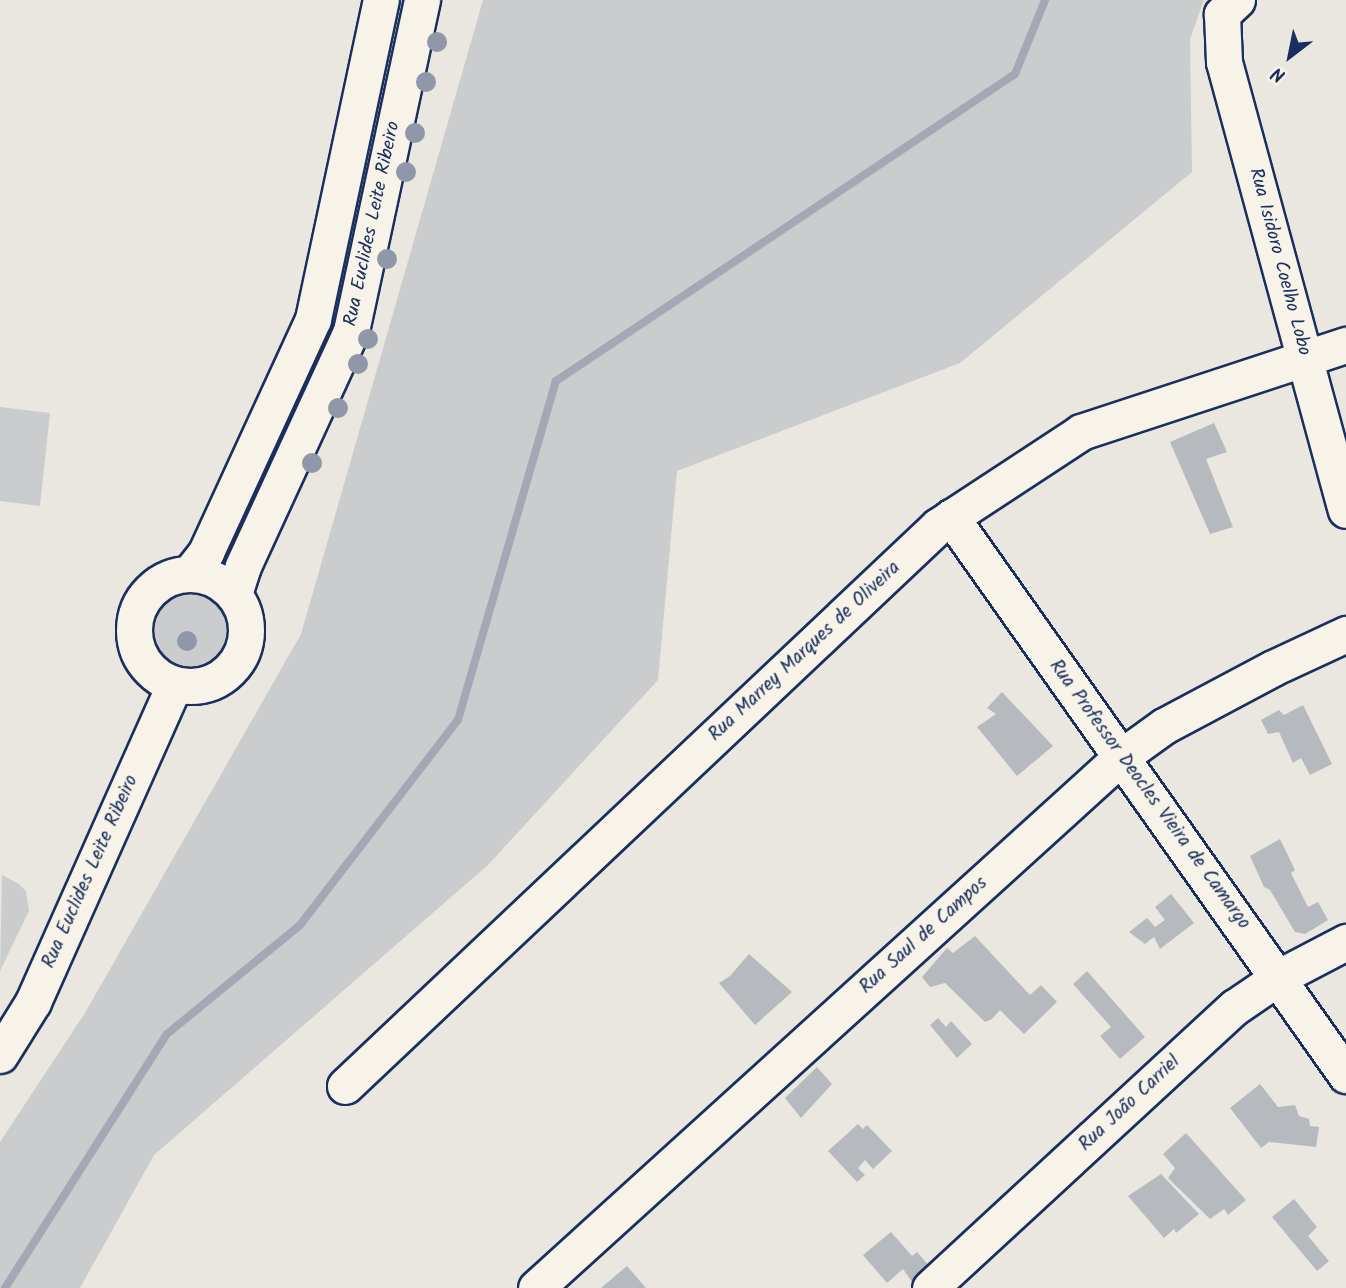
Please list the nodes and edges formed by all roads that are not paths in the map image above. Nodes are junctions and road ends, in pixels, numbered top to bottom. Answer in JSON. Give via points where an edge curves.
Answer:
{"nodes":[{"id":1,"x":381,"y":0,"type":"edge"},
{"id":2,"x":422,"y":0,"type":"edge"},
{"id":3,"x":1229,"y":7,"type":"edge"},
{"id":4,"x":1346,"y":345,"type":"edge"},
{"id":5,"x":1305,"y":359,"type":"junction"},
{"id":6,"x":1346,"y":510,"type":"edge"},
{"id":7,"x":951,"y":517,"type":"junction"},
{"id":8,"x":189,"y":574,"type":"junction"},
{"id":9,"x":234,"y":594,"type":"junction"},
{"id":10,"x":1346,"y":634,"type":"edge"},
{"id":11,"x":174,"y":685,"type":"junction"},
{"id":12,"x":1121,"y":757,"type":"junction"},
{"id":13,"x":1346,"y":942,"type":"edge"},
{"id":14,"x":1279,"y":977,"type":"junction"},
{"id":15,"x":0,"y":1055,"type":"edge"},
{"id":16,"x":1346,"y":1075,"type":"edge"},
{"id":17,"x":345,"y":1086,"type":"dead end"},
{"id":18,"x":536,"y":1288,"type":"edge"},
{"id":19,"x":930,"y":1288,"type":"edge"}],
"edges":[{"from":1,"to":8,"type":"street","name":"Rua Euclides Leite Ribeiro","via":[[313,318],[206,552]]},
{"from":2,"to":9,"type":"street","name":"Rua Euclides Leite Ribeiro","via":[[351,331]]},
{"from":3,"to":5,"type":"street","name":"Rua Isidoro Coelho Lobo","via":[[1224,62]]},
{"from":4,"to":5,"type":"street","name":"Rua Marrey Marques de Oliveira"},
{"from":5,"to":6,"type":"street","name":"Rua Isidoro Coelho Lobo"},
{"from":5,"to":7,"type":"street","name":"Rua Marrey Marques de Oliveira","via":[[1081,432]]},
{"from":7,"to":12,"type":"street","name":"Rua Professor Deocles Vieira de Camargo"},
{"from":7,"to":17,"type":"street","name":"Rua Marrey Marques de Oliveira"},
{"from":8,"to":9,"type":"street","via":[[219,581]]},
{"from":8,"to":11,"type":"street","via":[[159,582],[144,596],[135,614],[134,637],[140,658],[155,675]]},
{"from":9,"to":11,"type":"street","via":[[244,612],[247,633],[231,670],[215,682],[195,687]]},
{"from":10,"to":12,"type":"street","name":"Rua Saul de Campos","via":[[1164,726]]},
{"from":11,"to":15,"type":"street","name":"Rua Euclides Leite Ribeiro","via":[[33,1002]]},
{"from":12,"to":14,"type":"street","name":"Rua Professor Deocles Vieira de Camargo"},
{"from":12,"to":18,"type":"street","name":"Rua Saul de Campos"},
{"from":13,"to":14,"type":"street","name":"Rua João Carriel"},
{"from":14,"to":16,"type":"street","name":"Rua Professor Deocles Vieira de Camargo"},
{"from":14,"to":19,"type":"street","name":"Rua João Carriel","via":[[1235,1007]]}]}
